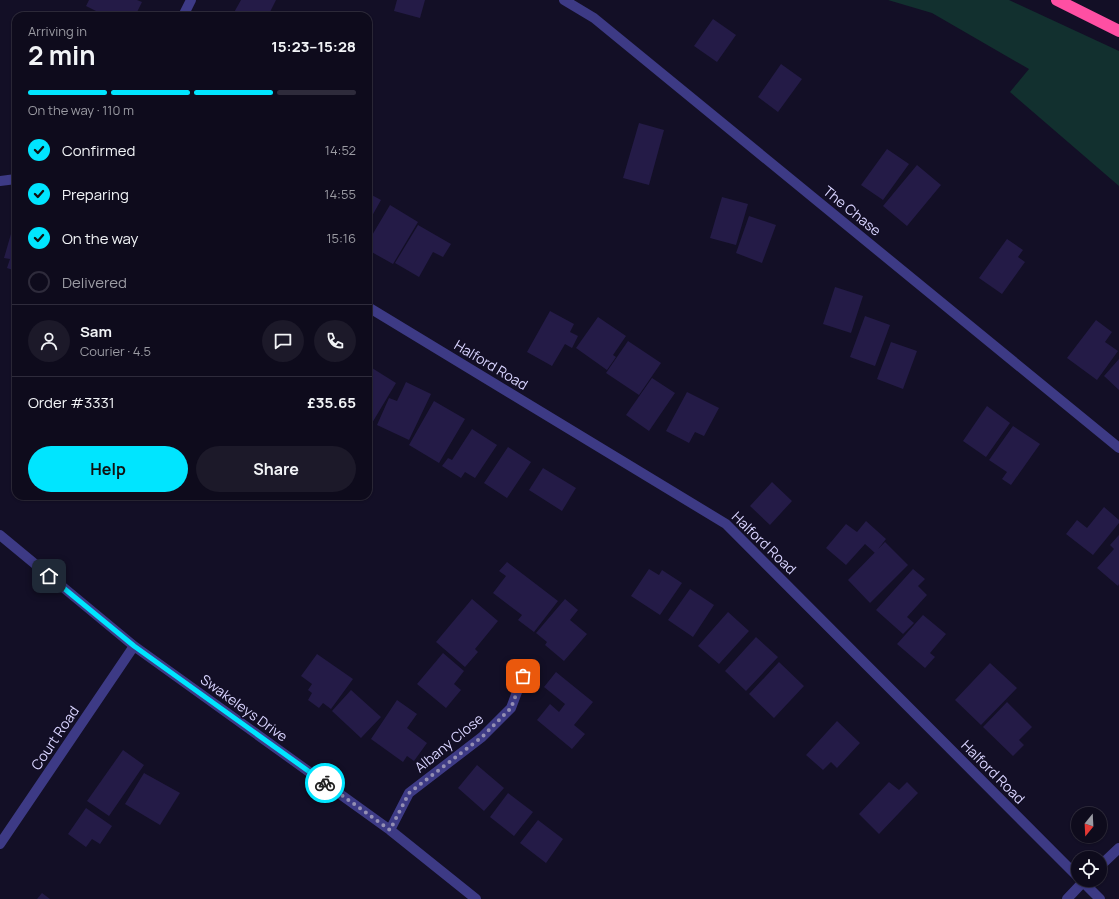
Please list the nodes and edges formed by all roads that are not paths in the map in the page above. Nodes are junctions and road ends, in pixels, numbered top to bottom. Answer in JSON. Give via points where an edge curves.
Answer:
{"nodes":[{"id":1,"x":191,"y":0,"type":"edge"},
{"id":2,"x":564,"y":0,"type":"edge"},
{"id":3,"x":1057,"y":0,"type":"edge"},
{"id":4,"x":185,"y":12,"type":"edge"},
{"id":5,"x":1119,"y":30,"type":"edge"},
{"id":6,"x":12,"y":179,"type":"edge"},
{"id":7,"x":0,"y":181,"type":"edge"},
{"id":8,"x":372,"y":309,"type":"edge"},
{"id":9,"x":1119,"y":448,"type":"edge"},
{"id":10,"x":0,"y":535,"type":"edge"},
{"id":11,"x":134,"y":646,"type":"junction"},
{"id":12,"x":523,"y":676,"type":"dead end"},
{"id":13,"x":390,"y":830,"type":"junction"},
{"id":14,"x":0,"y":844,"type":"edge"},
{"id":15,"x":1119,"y":848,"type":"edge"},
{"id":16,"x":1107,"y":859,"type":"edge"},
{"id":17,"x":1071,"y":869,"type":"edge"},
{"id":18,"x":1076,"y":887,"type":"edge"},
{"id":19,"x":1089,"y":887,"type":"edge"},
{"id":20,"x":476,"y":899,"type":"edge"},
{"id":21,"x":1066,"y":899,"type":"edge"},
{"id":22,"x":1100,"y":899,"type":"edge"}],
"edges":[{"from":1,"to":4,"type":"street"},
{"from":2,"to":9,"type":"street","name":"The Chase","via":[[600,23]]},
{"from":3,"to":5,"type":"highway"},
{"from":6,"to":7,"type":"street"},
{"from":8,"to":17,"type":"street","name":"Halford Road","via":[[726,524]]},
{"from":10,"to":11,"type":"street","name":"Swakeleys Drive"},
{"from":11,"to":13,"type":"street","name":"Swakeleys Drive"},
{"from":11,"to":14,"type":"street","name":"Court Road"},
{"from":12,"to":13,"type":"street","name":"Albany Close","via":[[511,708],[482,737],[409,793]]},
{"from":13,"to":20,"type":"street","name":"Swakeleys Drive"},
{"from":15,"to":16,"type":"street"},
{"from":18,"to":21,"type":"street"},
{"from":19,"to":22,"type":"street","name":"Halford Road"}]}
